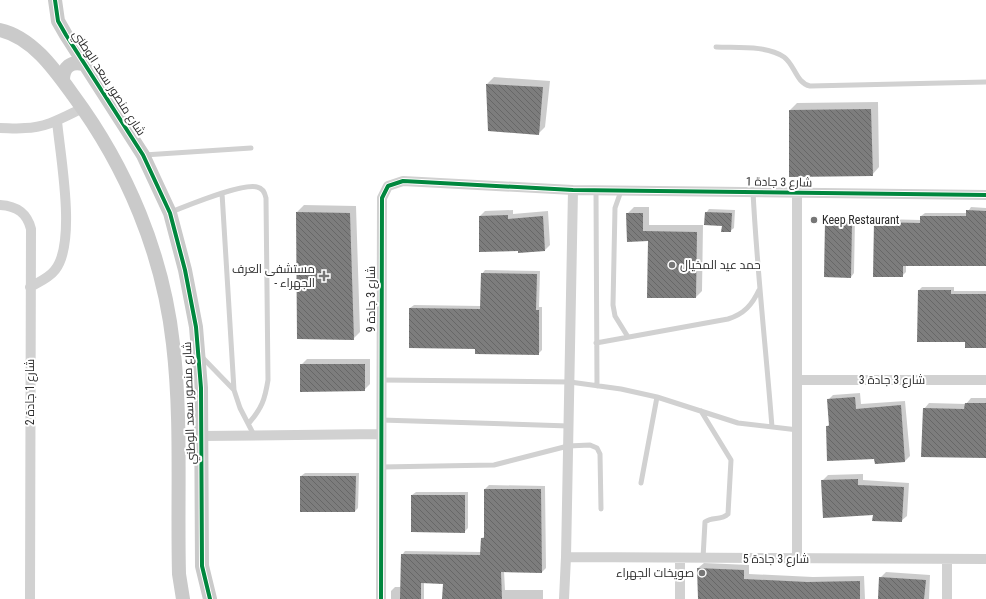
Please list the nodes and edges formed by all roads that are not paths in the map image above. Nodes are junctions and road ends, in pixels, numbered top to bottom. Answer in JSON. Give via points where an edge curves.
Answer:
{"nodes":[{"id":1,"x":55,"y":0,"type":"edge"},
{"id":2,"x":0,"y":30,"type":"edge"},
{"id":3,"x":716,"y":47,"type":"dead end"},
{"id":4,"x":83,"y":64,"type":"junction"},
{"id":5,"x":63,"y":80,"type":"junction"},
{"id":6,"x":986,"y":82,"type":"edge"},
{"id":7,"x":83,"y":108,"type":"junction"},
{"id":8,"x":57,"y":121,"type":"junction"},
{"id":9,"x":0,"y":128,"type":"edge"},
{"id":10,"x":251,"y":148,"type":"dead end"},
{"id":11,"x":143,"y":155,"type":"junction"},
{"id":12,"x":573,"y":190,"type":"junction"},
{"id":13,"x":596,"y":190,"type":"junction"},
{"id":14,"x":621,"y":190,"type":"junction"},
{"id":15,"x":753,"y":192,"type":"junction"},
{"id":16,"x":797,"y":192,"type":"junction"},
{"id":17,"x":222,"y":193,"type":"junction"},
{"id":18,"x":986,"y":195,"type":"edge"},
{"id":19,"x":0,"y":205,"type":"edge"},
{"id":20,"x":170,"y":213,"type":"junction"},
{"id":21,"x":30,"y":287,"type":"junction"},
{"id":22,"x":760,"y":289,"type":"junction"},
{"id":23,"x":628,"y":337,"type":"junction"},
{"id":24,"x":596,"y":343,"type":"junction"},
{"id":25,"x":198,"y":353,"type":"junction"},
{"id":26,"x":381,"y":380,"type":"junction"},
{"id":27,"x":798,"y":380,"type":"junction"},
{"id":28,"x":986,"y":380,"type":"edge"},
{"id":29,"x":570,"y":382,"type":"junction"},
{"id":30,"x":597,"y":386,"type":"junction"},
{"id":31,"x":234,"y":390,"type":"junction"},
{"id":32,"x":657,"y":397,"type":"junction"},
{"id":33,"x":701,"y":411,"type":"junction"},
{"id":34,"x":380,"y":420,"type":"junction"},
{"id":35,"x":249,"y":423,"type":"junction"},
{"id":36,"x":569,"y":426,"type":"junction"},
{"id":37,"x":772,"y":427,"type":"junction"},
{"id":38,"x":798,"y":430,"type":"junction"},
{"id":39,"x":381,"y":434,"type":"junction"},
{"id":40,"x":254,"y":435,"type":"junction"},
{"id":41,"x":201,"y":436,"type":"junction"},
{"id":42,"x":568,"y":446,"type":"junction"},
{"id":43,"x":381,"y":467,"type":"junction"},
{"id":44,"x":641,"y":483,"type":"dead end"},
{"id":45,"x":601,"y":509,"type":"dead end"},
{"id":46,"x":566,"y":557,"type":"junction"},
{"id":47,"x":680,"y":558,"type":"junction"},
{"id":48,"x":703,"y":558,"type":"junction"},
{"id":49,"x":797,"y":559,"type":"junction"},
{"id":50,"x":986,"y":559,"type":"edge"},
{"id":51,"x":947,"y":560,"type":"junction"},
{"id":52,"x":30,"y":599,"type":"edge"},
{"id":53,"x":183,"y":599,"type":"edge"},
{"id":54,"x":210,"y":599,"type":"edge"},
{"id":55,"x":381,"y":599,"type":"edge"},
{"id":56,"x":564,"y":599,"type":"edge"},
{"id":57,"x":680,"y":599,"type":"edge"},
{"id":58,"x":947,"y":599,"type":"edge"}],
"edges":[{"from":1,"to":4,"type":"street","name":"شارع منصور سعد الوطني","via":[[58,21]]},
{"from":2,"to":5,"type":"street","name":"شارع منصور سعد الوطني","via":[[20,38],[40,54]]},
{"from":3,"to":6,"type":"lane","via":[[766,50],[780,54],[790,63],[802,83],[810,86]]},
{"from":4,"to":5,"type":"street","via":[[70,64],[66,68]]},
{"from":4,"to":11,"type":"street","name":"شارع منصور سعد الوطني"},
{"from":5,"to":7,"type":"street","name":"شارع منصور سعد الوطني"},
{"from":7,"to":8,"type":"street"},
{"from":7,"to":53,"type":"street","name":"شارع منصور سعد الوطني","via":[[122,173],[147,228],[162,281],[173,344],[178,405],[179,574]]},
{"from":8,"to":9,"type":"street","via":[[25,128]]},
{"from":8,"to":21,"type":"street","via":[[67,236],[62,258],[56,269],[48,277]]},
{"from":10,"to":11,"type":"lane"},
{"from":11,"to":20,"type":"street","name":"شارع منصور سعد الوطني"},
{"from":12,"to":13,"type":"street","name":"شارع 3 جادة 1"},
{"from":12,"to":26,"type":"street","name":"شارع 3 جادة 9","via":[[403,180],[388,186],[382,198]]},
{"from":12,"to":29,"type":"street"},
{"from":13,"to":14,"type":"street","name":"شارع 3 جادة 1"},
{"from":13,"to":24,"type":"lane"},
{"from":14,"to":15,"type":"street","name":"شارع 3 جادة 1"},
{"from":14,"to":23,"type":"lane","via":[[616,208],[613,306],[615,316]]},
{"from":15,"to":16,"type":"street","name":"شارع 3 جادة 1"},
{"from":15,"to":22,"type":"lane"},
{"from":16,"to":18,"type":"street","name":"شارع 3 جادة 1"},
{"from":16,"to":27,"type":"street","name":"شارع 3 جادة 1"},
{"from":17,"to":20,"type":"lane"},
{"from":17,"to":31,"type":"lane"},
{"from":17,"to":35,"type":"lane","via":[[253,186],[262,189],[266,198],[268,380],[260,411]]},
{"from":19,"to":21,"type":"street","name":"شارع 1 جادة 2","via":[[12,206],[23,212],[30,223]]},
{"from":20,"to":25,"type":"street","name":"شارع منصور سعد الوطني","via":[[185,270],[196,327]]},
{"from":21,"to":52,"type":"street","name":"شارع 1 جادة 2"},
{"from":22,"to":23,"type":"lane","via":[[754,300],[739,315]]},
{"from":22,"to":37,"type":"lane"},
{"from":23,"to":24,"type":"lane"},
{"from":24,"to":30,"type":"lane"},
{"from":25,"to":31,"type":"lane"},
{"from":25,"to":41,"type":"street","name":"شارع منصور سعد الوطني"},
{"from":26,"to":29,"type":"lane"},
{"from":26,"to":34,"type":"street","name":"شارع 3 جادة 9"},
{"from":27,"to":28,"type":"street","name":"شارع 3 جادة 3"},
{"from":27,"to":38,"type":"street","name":"شارع 3 جادة 1"},
{"from":29,"to":30,"type":"lane"},
{"from":29,"to":36,"type":"street"},
{"from":30,"to":32,"type":"lane"},
{"from":31,"to":35,"type":"lane"},
{"from":32,"to":33,"type":"lane"},
{"from":32,"to":44,"type":"lane"},
{"from":33,"to":37,"type":"lane","via":[[738,423]]},
{"from":33,"to":48,"type":"lane","via":[[729,455],[732,465],[728,514],[705,522]]},
{"from":34,"to":36,"type":"lane"},
{"from":34,"to":39,"type":"street","name":"شارع 3 جادة 9"},
{"from":35,"to":40,"type":"lane"},
{"from":36,"to":42,"type":"street"},
{"from":37,"to":38,"type":"lane"},
{"from":38,"to":49,"type":"street","name":"شارع 3 جادة 1"},
{"from":39,"to":40,"type":"street"},
{"from":39,"to":43,"type":"street","name":"شارع 3 جادة 9"},
{"from":40,"to":41,"type":"street"},
{"from":41,"to":54,"type":"street","name":"شارع منصور سعد الوطني","via":[[202,566]]},
{"from":42,"to":43,"type":"lane","via":[[494,465]]},
{"from":42,"to":45,"type":"lane","via":[[590,445],[599,451]]},
{"from":42,"to":46,"type":"street"},
{"from":43,"to":55,"type":"street","name":"شارع 3 جادة 9"},
{"from":46,"to":47,"type":"street","name":"شارع 3 جادة 5"},
{"from":46,"to":56,"type":"street"},
{"from":47,"to":48,"type":"street","name":"شارع 3 جادة 5"},
{"from":47,"to":57,"type":"street"},
{"from":48,"to":49,"type":"street","name":"شارع 3 جادة 5"},
{"from":49,"to":51,"type":"street","name":"شارع 3 جادة 5"},
{"from":50,"to":51,"type":"street","name":"شارع 3 جادة 5"},
{"from":51,"to":58,"type":"street"}]}
